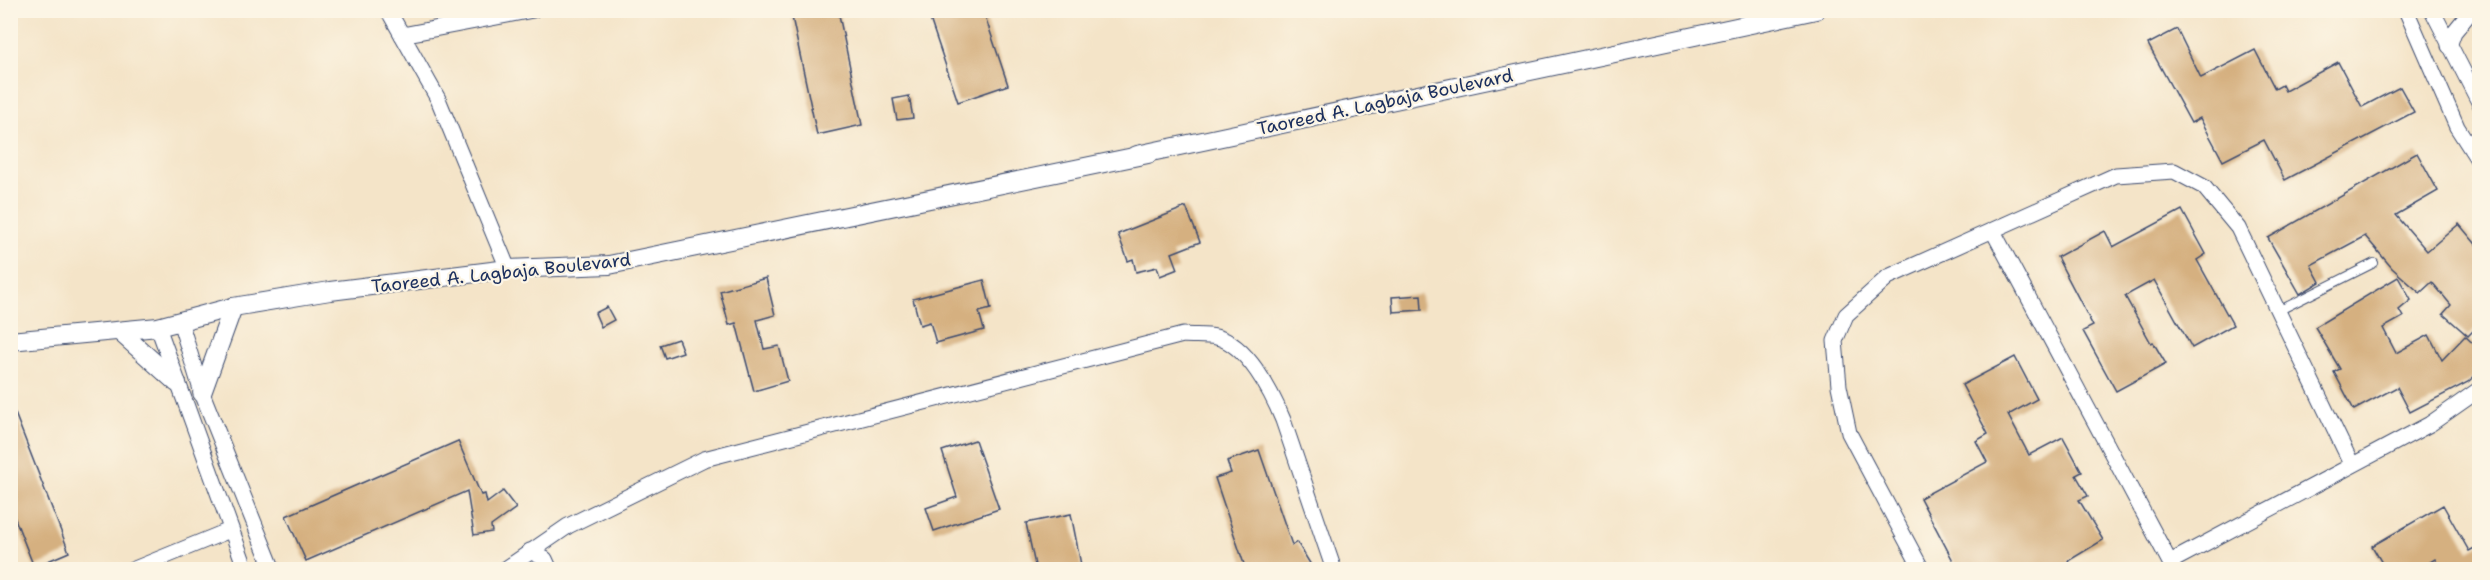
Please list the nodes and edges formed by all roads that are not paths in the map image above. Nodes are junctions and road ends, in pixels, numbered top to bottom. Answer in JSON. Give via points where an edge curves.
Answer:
{"nodes":[{"id":1,"x":388,"y":10,"type":"edge"},
{"id":2,"x":533,"y":10,"type":"edge"},
{"id":3,"x":1816,"y":10,"type":"edge"},
{"id":4,"x":2406,"y":10,"type":"edge"},
{"id":5,"x":2432,"y":10,"type":"edge"},
{"id":6,"x":2472,"y":10,"type":"edge"},
{"id":7,"x":402,"y":35,"type":"junction"},
{"id":8,"x":2448,"y":46,"type":"junction"},
{"id":9,"x":2480,"y":104,"type":"edge"},
{"id":10,"x":1148,"y":154,"type":"dead end"},
{"id":11,"x":2480,"y":164,"type":"edge"},
{"id":12,"x":954,"y":194,"type":"junction"},
{"id":13,"x":1993,"y":231,"type":"junction"},
{"id":14,"x":2374,"y":263,"type":"dead end"},
{"id":15,"x":508,"y":269,"type":"junction"},
{"id":16,"x":233,"y":308,"type":"junction"},
{"id":17,"x":2278,"y":311,"type":"junction"},
{"id":18,"x":180,"y":321,"type":"junction"},
{"id":19,"x":158,"y":327,"type":"junction"},
{"id":20,"x":119,"y":331,"type":"junction"},
{"id":21,"x":10,"y":341,"type":"edge"},
{"id":22,"x":177,"y":384,"type":"junction"},
{"id":23,"x":2480,"y":389,"type":"edge"},
{"id":24,"x":202,"y":393,"type":"junction"},
{"id":25,"x":2352,"y":465,"type":"junction"},
{"id":26,"x":230,"y":530,"type":"junction"},
{"id":27,"x":530,"y":551,"type":"junction"},
{"id":28,"x":2172,"y":566,"type":"edge"},
{"id":29,"x":132,"y":570,"type":"edge"},
{"id":30,"x":246,"y":570,"type":"edge"},
{"id":31,"x":273,"y":570,"type":"edge"},
{"id":32,"x":504,"y":570,"type":"edge"},
{"id":33,"x":550,"y":570,"type":"edge"},
{"id":34,"x":1334,"y":570,"type":"edge"},
{"id":35,"x":1922,"y":570,"type":"edge"}],
"edges":[{"from":1,"to":7,"type":"street"},
{"from":2,"to":7,"type":"street"},
{"from":3,"to":12,"type":"street","name":"Taoreed A. Lagbaja Boulevard"},
{"from":4,"to":11,"type":"street","via":[[2457,127]]},
{"from":5,"to":8,"type":"street"},
{"from":6,"to":8,"type":"street"},
{"from":7,"to":15,"type":"street","via":[[438,99]]},
{"from":8,"to":9,"type":"street"},
{"from":10,"to":12,"type":"street","name":"Taoreed A. Lagbaja Boulevard"},
{"from":12,"to":15,"type":"street","name":"Taoreed A. Lagbaja Boulevard","via":[[609,265]]},
{"from":13,"to":17,"type":"street","via":[[2116,175],[2174,171],[2204,187],[2238,228]]},
{"from":13,"to":28,"type":"street"},
{"from":13,"to":35,"type":"street","via":[[1888,276],[1846,315],[1835,341],[1849,433]]},
{"from":14,"to":17,"type":"lane"},
{"from":15,"to":16,"type":"street","name":"Taoreed A. Lagbaja Boulevard","via":[[330,291]]},
{"from":16,"to":18,"type":"street","name":"Taoreed A. Lagbaja Boulevard"},
{"from":16,"to":24,"type":"street"},
{"from":17,"to":25,"type":"street"},
{"from":18,"to":19,"type":"street","name":"Taoreed A. Lagbaja Boulevard"},
{"from":18,"to":24,"type":"street"},
{"from":19,"to":20,"type":"street","name":"Taoreed A. Lagbaja Boulevard"},
{"from":19,"to":22,"type":"street"},
{"from":20,"to":21,"type":"street","name":"Taoreed A. Lagbaja Boulevard"},
{"from":20,"to":22,"type":"street"},
{"from":22,"to":26,"type":"street"},
{"from":23,"to":25,"type":"street","via":[[2430,424]]},
{"from":24,"to":31,"type":"street"},
{"from":25,"to":28,"type":"street"},
{"from":26,"to":29,"type":"street"},
{"from":26,"to":30,"type":"street"},
{"from":27,"to":32,"type":"street"},
{"from":27,"to":33,"type":"street","via":[[546,559]]},
{"from":27,"to":34,"type":"street","via":[[568,526],[704,459],[1183,335],[1218,337],[1247,356],[1276,402]]}]}
